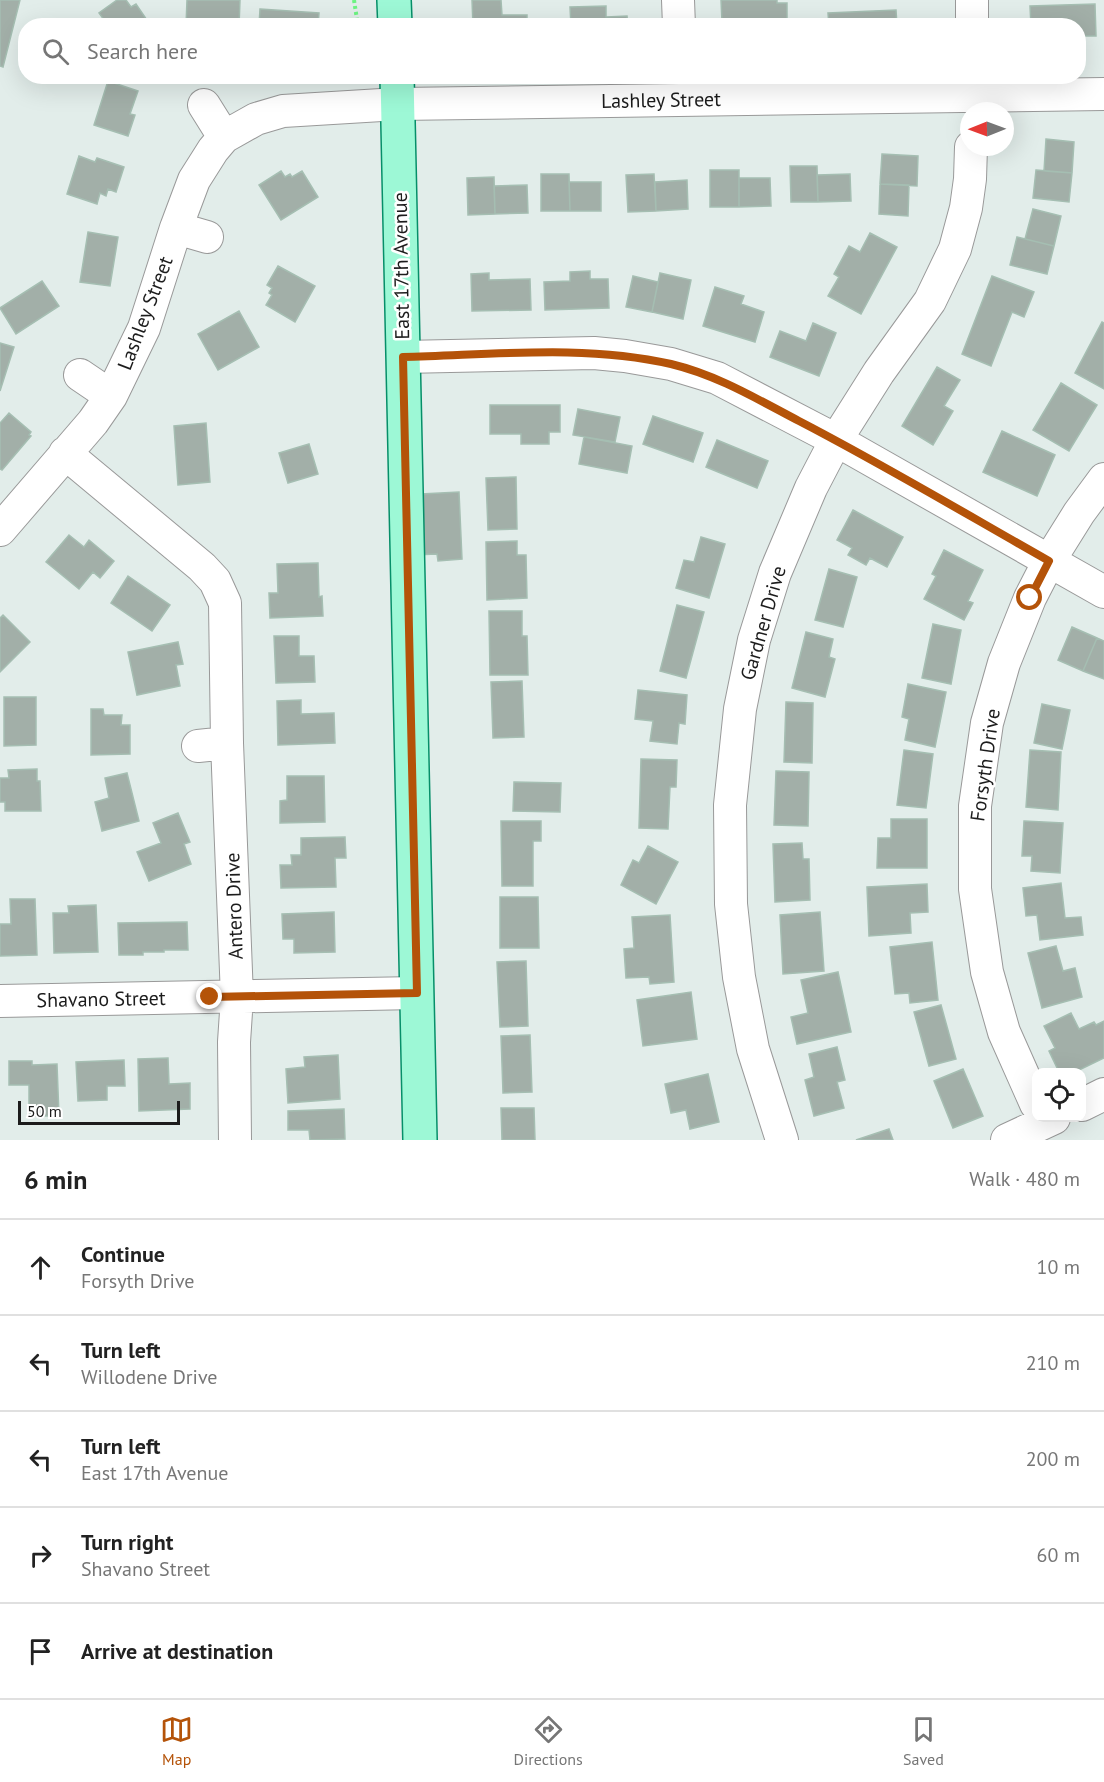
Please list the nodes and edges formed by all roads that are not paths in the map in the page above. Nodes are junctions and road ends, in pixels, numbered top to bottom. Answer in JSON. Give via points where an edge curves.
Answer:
{"nodes":[{"id":1,"x":394,"y":0,"type":"edge"},
{"id":2,"x":678,"y":0,"type":"edge"},
{"id":3,"x":972,"y":0,"type":"edge"},
{"id":4,"x":395,"y":18,"type":"edge"},
{"id":5,"x":679,"y":18,"type":"edge"},
{"id":6,"x":972,"y":18,"type":"edge"},
{"id":7,"x":680,"y":88,"type":"edge"},
{"id":8,"x":397,"y":90,"type":"edge"},
{"id":9,"x":972,"y":94,"type":"edge"},
{"id":10,"x":1104,"y":94,"type":"edge"},
{"id":11,"x":204,"y":105,"type":"dead end"},
{"id":12,"x":224,"y":137,"type":"junction"},
{"id":13,"x":971,"y":156,"type":"edge"},
{"id":14,"x":176,"y":228,"type":"junction"},
{"id":15,"x":207,"y":237,"type":"dead end"},
{"id":16,"x":403,"y":357,"type":"junction"},
{"id":17,"x":80,"y":375,"type":"dead end"},
{"id":18,"x":111,"y":396,"type":"junction"},
{"id":19,"x":836,"y":440,"type":"junction"},
{"id":20,"x":65,"y":453,"type":"junction"},
{"id":21,"x":1104,"y":479,"type":"edge"},
{"id":22,"x":0,"y":530,"type":"edge"},
{"id":23,"x":1049,"y":561,"type":"junction"},
{"id":24,"x":1104,"y":592,"type":"edge"},
{"id":25,"x":417,"y":993,"type":"junction"},
{"id":26,"x":237,"y":997,"type":"junction"},
{"id":27,"x":0,"y":1001,"type":"edge"},
{"id":28,"x":1032,"y":1089,"type":"edge"},
{"id":29,"x":1104,"y":1094,"type":"edge"},
{"id":30,"x":1086,"y":1103,"type":"edge"},
{"id":31,"x":1035,"y":1122,"type":"edge"},
{"id":32,"x":235,"y":1140,"type":"edge"},
{"id":33,"x":420,"y":1140,"type":"edge"},
{"id":34,"x":782,"y":1140,"type":"edge"},
{"id":35,"x":1008,"y":1140,"type":"edge"}],
"edges":[{"from":1,"to":4,"type":"main road"},
{"from":2,"to":5,"type":"street"},
{"from":3,"to":6,"type":"street"},
{"from":7,"to":8,"type":"street","name":"Lashley Street"},
{"from":7,"to":9,"type":"street","name":"Lashley Street"},
{"from":8,"to":12,"type":"street","name":"Lashley Street","via":[[283,111],[256,119]]},
{"from":8,"to":16,"type":"main road","name":"East 17th Avenue"},
{"from":9,"to":10,"type":"street","name":"Lashley Street"},
{"from":11,"to":12,"type":"street"},
{"from":12,"to":14,"type":"street","name":"Lashley Street","via":[[194,180]]},
{"from":13,"to":19,"type":"street","name":"Gardner Drive","via":[[966,208],[955,249],[930,301]]},
{"from":14,"to":15,"type":"street"},
{"from":14,"to":18,"type":"street","name":"Lashley Street","via":[[144,328]]},
{"from":16,"to":19,"type":"street","via":[[594,353],[672,364],[717,378]]},
{"from":16,"to":25,"type":"main road","name":"East 17th Avenue"},
{"from":17,"to":18,"type":"street","name":"Lashley Street"},
{"from":18,"to":20,"type":"street","name":"Lashley Street"},
{"from":19,"to":23,"type":"street"},
{"from":19,"to":34,"type":"street","name":"Gardner Drive","via":[[811,488],[776,573],[754,640],[740,709],[730,805],[730,904],[739,977],[753,1049]]},
{"from":20,"to":22,"type":"street","name":"Lashley Street"},
{"from":20,"to":26,"type":"street","name":"Antero Drive","via":[[209,559],[225,603],[213,744]]},
{"from":21,"to":23,"type":"street","name":"Forsyth Drive"},
{"from":23,"to":24,"type":"street"},
{"from":23,"to":28,"type":"street","name":"Forsyth Drive","via":[[1004,663],[987,723],[975,806],[975,889],[987,972],[1004,1032]]},
{"from":25,"to":26,"type":"street","name":"Shavano Street"},
{"from":25,"to":33,"type":"main road","name":"East 17th Avenue"},
{"from":26,"to":27,"type":"street","name":"Shavano Street"},
{"from":26,"to":32,"type":"street","name":"Antero Drive"},
{"from":29,"to":30,"type":"street"},
{"from":31,"to":35,"type":"street"}]}
